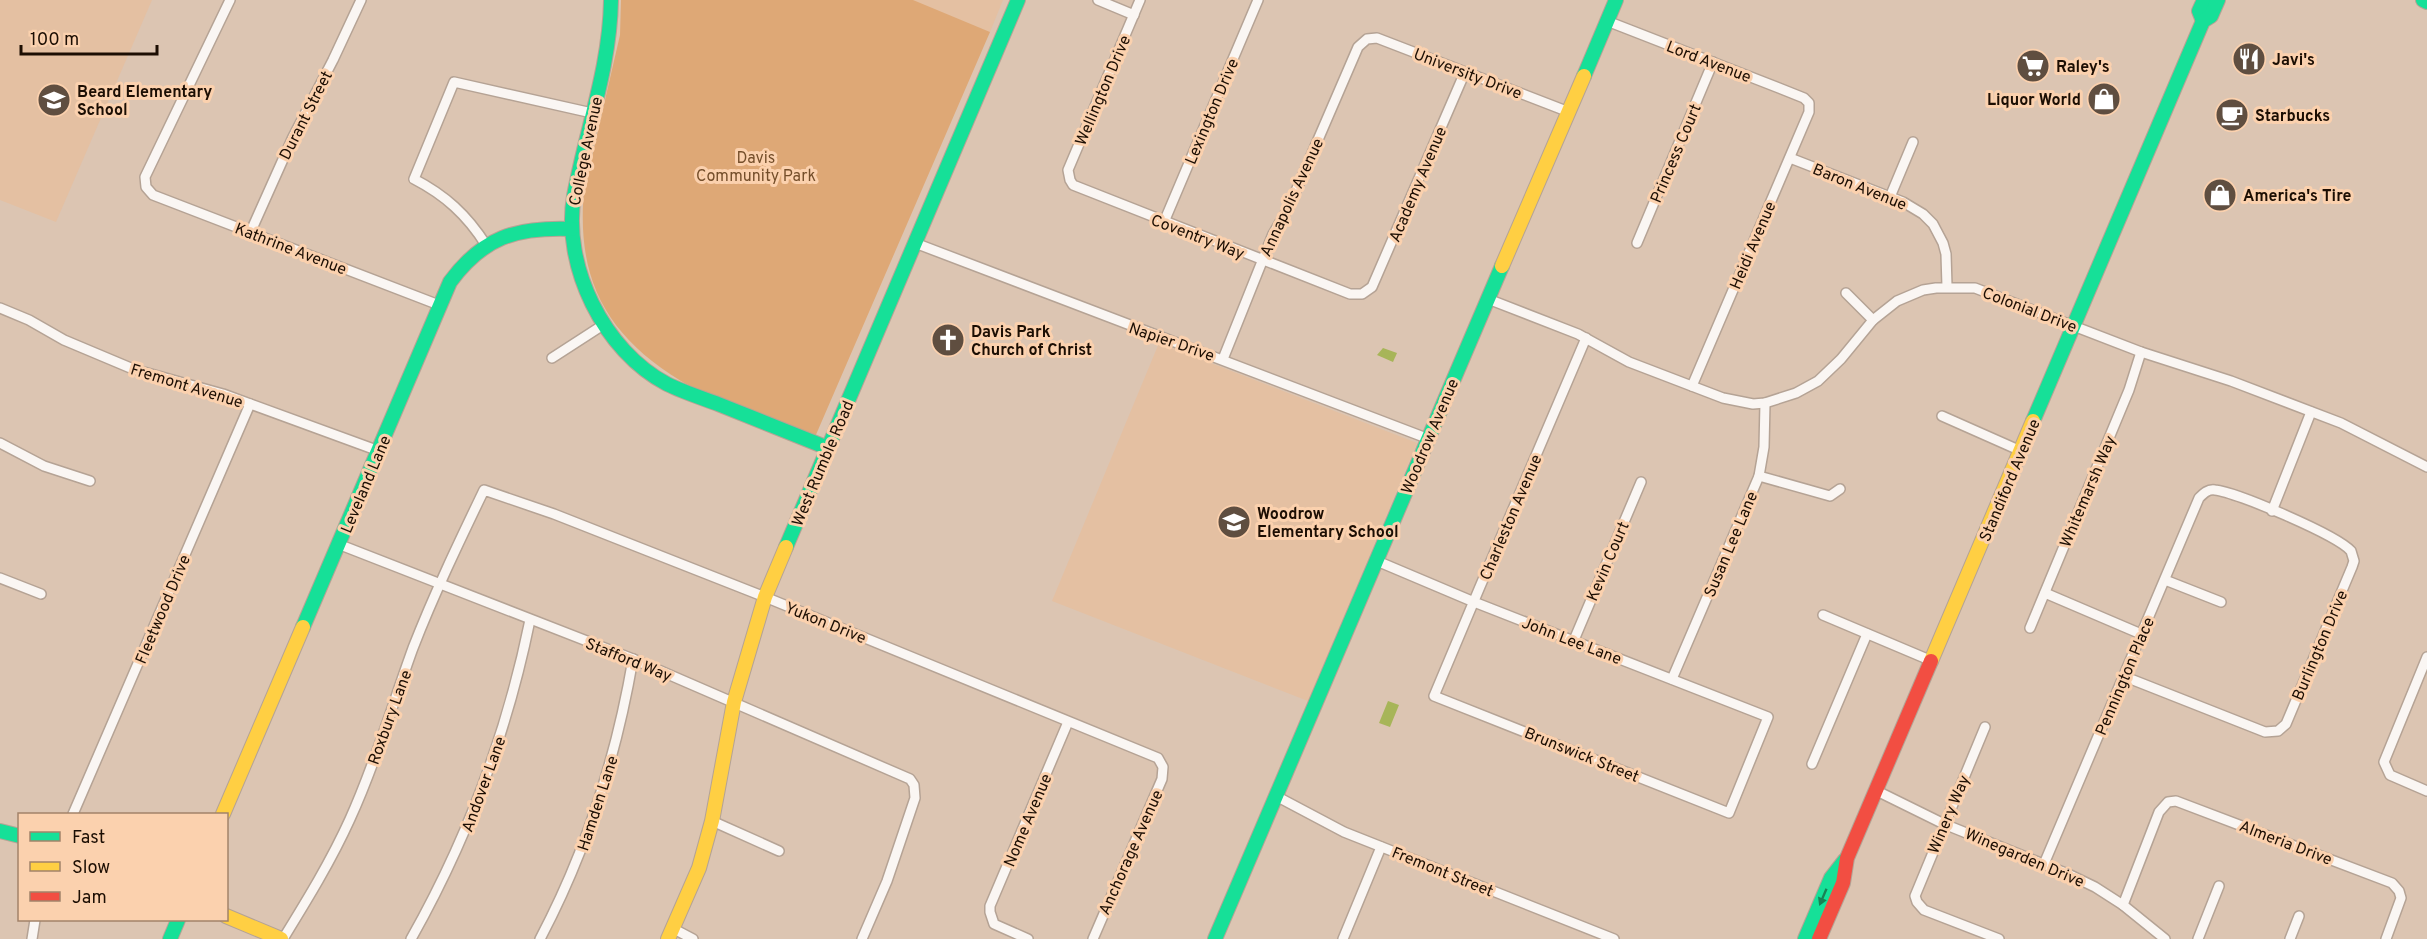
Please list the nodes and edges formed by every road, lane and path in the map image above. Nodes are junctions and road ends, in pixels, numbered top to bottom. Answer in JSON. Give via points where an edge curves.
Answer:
{"nodes":[{"id":1,"x":230,"y":0,"type":"edge"},
{"id":2,"x":361,"y":0,"type":"edge"},
{"id":3,"x":611,"y":0,"type":"edge"},
{"id":4,"x":1018,"y":0,"type":"edge"},
{"id":5,"x":1098,"y":0,"type":"edge"},
{"id":6,"x":1140,"y":0,"type":"edge"},
{"id":7,"x":1258,"y":0,"type":"edge"},
{"id":8,"x":1616,"y":0,"type":"edge"},
{"id":9,"x":2204,"y":0,"type":"edge"},
{"id":10,"x":2218,"y":0,"type":"edge"},
{"id":11,"x":1134,"y":15,"type":"junction"},
{"id":12,"x":1607,"y":21,"type":"junction"},
{"id":13,"x":2203,"y":21,"type":"junction"},
{"id":14,"x":1367,"y":39,"type":"joint"},
{"id":15,"x":1713,"y":62,"type":"junction"},
{"id":16,"x":1465,"y":72,"type":"junction"},
{"id":17,"x":1809,"y":103,"type":"joint"},
{"id":18,"x":1569,"y":112,"type":"junction"},
{"id":19,"x":592,"y":113,"type":"junction"},
{"id":20,"x":1913,"y":141,"type":"dead end"},
{"id":21,"x":1790,"y":158,"type":"junction"},
{"id":22,"x":1070,"y":180,"type":"joint"},
{"id":23,"x":1890,"y":197,"type":"junction"},
{"id":24,"x":1164,"y":222,"type":"junction"},
{"id":25,"x":571,"y":229,"type":"junction"},
{"id":26,"x":251,"y":231,"type":"junction"},
{"id":27,"x":915,"y":243,"type":"junction"},
{"id":28,"x":1637,"y":243,"type":"dead end"},
{"id":29,"x":486,"y":245,"type":"junction"},
{"id":30,"x":1262,"y":261,"type":"junction"},
{"id":31,"x":1947,"y":286,"type":"junction"},
{"id":32,"x":1846,"y":293,"type":"dead end"},
{"id":33,"x":1364,"y":294,"type":"joint"},
{"id":34,"x":1488,"y":299,"type":"junction"},
{"id":35,"x":439,"y":305,"type":"junction"},
{"id":36,"x":0,"y":308,"type":"edge"},
{"id":37,"x":1873,"y":320,"type":"junction"},
{"id":38,"x":603,"y":325,"type":"junction"},
{"id":39,"x":2075,"y":326,"type":"junction"},
{"id":40,"x":1586,"y":338,"type":"junction"},
{"id":41,"x":2140,"y":352,"type":"junction"},
{"id":42,"x":552,"y":358,"type":"dead end"},
{"id":43,"x":1223,"y":359,"type":"junction"},
{"id":44,"x":1692,"y":386,"type":"junction"},
{"id":45,"x":1765,"y":403,"type":"junction"},
{"id":46,"x":250,"y":404,"type":"junction"},
{"id":47,"x":2311,"y":412,"type":"junction"},
{"id":48,"x":1942,"y":416,"type":"dead end"},
{"id":49,"x":1429,"y":440,"type":"junction"},
{"id":50,"x":0,"y":444,"type":"edge"},
{"id":51,"x":828,"y":448,"type":"junction"},
{"id":52,"x":379,"y":451,"type":"junction"},
{"id":53,"x":2021,"y":451,"type":"junction"},
{"id":54,"x":2427,"y":467,"type":"edge"},
{"id":55,"x":1759,"y":476,"type":"junction"},
{"id":56,"x":90,"y":481,"type":"dead end"},
{"id":57,"x":1641,"y":482,"type":"dead end"},
{"id":58,"x":1840,"y":489,"type":"dead end"},
{"id":59,"x":484,"y":490,"type":"joint"},
{"id":60,"x":2272,"y":511,"type":"junction"},
{"id":61,"x":339,"y":544,"type":"junction"},
{"id":62,"x":1377,"y":561,"type":"junction"},
{"id":63,"x":0,"y":578,"type":"edge"},
{"id":64,"x":2164,"y":580,"type":"junction"},
{"id":65,"x":440,"y":583,"type":"junction"},
{"id":66,"x":2045,"y":593,"type":"junction"},
{"id":67,"x":41,"y":594,"type":"dead end"},
{"id":68,"x":765,"y":597,"type":"junction"},
{"id":69,"x":1474,"y":602,"type":"junction"},
{"id":70,"x":2221,"y":602,"type":"dead end"},
{"id":71,"x":1823,"y":615,"type":"dead end"},
{"id":72,"x":530,"y":620,"type":"junction"},
{"id":73,"x":2030,"y":628,"type":"dead end"},
{"id":74,"x":1867,"y":634,"type":"junction"},
{"id":75,"x":2141,"y":634,"type":"junction"},
{"id":76,"x":1574,"y":640,"type":"junction"},
{"id":77,"x":2427,"y":657,"type":"edge"},
{"id":78,"x":633,"y":659,"type":"junction"},
{"id":79,"x":1932,"y":661,"type":"junction"},
{"id":80,"x":2424,"y":672,"type":"edge"},
{"id":81,"x":2123,"y":676,"type":"junction"},
{"id":82,"x":1672,"y":679,"type":"junction"},
{"id":83,"x":1434,"y":696,"type":"joint"},
{"id":84,"x":734,"y":702,"type":"junction"},
{"id":85,"x":1068,"y":722,"type":"junction"},
{"id":86,"x":1985,"y":727,"type":"dead end"},
{"id":87,"x":1812,"y":764,"type":"dead end"},
{"id":88,"x":1162,"y":765,"type":"joint"},
{"id":89,"x":1877,"y":791,"type":"junction"},
{"id":90,"x":2427,"y":791,"type":"edge"},
{"id":91,"x":1276,"y":796,"type":"junction"},
{"id":92,"x":73,"y":813,"type":"edge"},
{"id":93,"x":223,"y":813,"type":"edge"},
{"id":94,"x":1729,"y":813,"type":"joint"},
{"id":95,"x":712,"y":821,"type":"junction"},
{"id":96,"x":1944,"y":824,"type":"junction"},
{"id":97,"x":0,"y":831,"type":"edge"},
{"id":98,"x":18,"y":836,"type":"edge"},
{"id":99,"x":1381,"y":847,"type":"junction"},
{"id":100,"x":779,"y":851,"type":"dead end"},
{"id":101,"x":1847,"y":858,"type":"junction"},
{"id":102,"x":2044,"y":864,"type":"junction"},
{"id":103,"x":2219,"y":886,"type":"dead end"},
{"id":104,"x":2123,"y":905,"type":"junction"},
{"id":105,"x":2299,"y":916,"type":"dead end"},
{"id":106,"x":228,"y":917,"type":"edge"},
{"id":107,"x":35,"y":921,"type":"edge"},
{"id":108,"x":178,"y":921,"type":"edge"},
{"id":109,"x":671,"y":934,"type":"edge"},
{"id":110,"x":32,"y":939,"type":"edge"},
{"id":111,"x":170,"y":939,"type":"edge"},
{"id":112,"x":282,"y":939,"type":"edge"},
{"id":113,"x":411,"y":939,"type":"edge"},
{"id":114,"x":540,"y":939,"type":"edge"},
{"id":115,"x":693,"y":939,"type":"edge"},
{"id":116,"x":862,"y":939,"type":"edge"},
{"id":117,"x":1028,"y":939,"type":"edge"},
{"id":118,"x":1093,"y":939,"type":"edge"},
{"id":119,"x":1215,"y":939,"type":"edge"},
{"id":120,"x":1343,"y":939,"type":"edge"},
{"id":121,"x":1614,"y":939,"type":"edge"},
{"id":122,"x":1805,"y":939,"type":"edge"},
{"id":123,"x":1820,"y":939,"type":"edge"},
{"id":124,"x":1999,"y":939,"type":"edge"},
{"id":125,"x":2165,"y":939,"type":"edge"},
{"id":126,"x":2198,"y":939,"type":"edge"},
{"id":127,"x":2290,"y":939,"type":"edge"},
{"id":128,"x":2386,"y":939,"type":"edge"}],
"edges":[{"from":1,"to":26,"type":"street","name":"Kathrine Avenue","via":[[145,177],[146,187],[153,195]]},
{"from":2,"to":26,"type":"street","name":"Durant Street"},
{"from":3,"to":19,"type":"street","name":"College Avenue","via":[[611,37]]},
{"from":4,"to":27,"type":"street","name":"West Rumble Road"},
{"from":5,"to":11,"type":"street"},
{"from":6,"to":11,"type":"street","name":"Wellington Drive"},
{"from":7,"to":24,"type":"street","name":"Lexington Drive"},
{"from":8,"to":12,"type":"street","name":"Woodrow Avenue"},
{"from":9,"to":13,"type":"street","name":"Standiford Avenue","via":[[2199,11]]},
{"from":10,"to":13,"type":"street","name":"Standiford Avenue","via":[[2211,16]]},
{"from":11,"to":22,"type":"street","name":"Wellington Drive","via":[[1068,170]]},
{"from":12,"to":15,"type":"street","name":"Lord Avenue"},
{"from":12,"to":18,"type":"street","name":"Woodrow Avenue"},
{"from":13,"to":39,"type":"street","name":"Standiford Avenue"},
{"from":14,"to":16,"type":"street","name":"University Drive","via":[[1377,39]]},
{"from":14,"to":30,"type":"street","name":"Annapolis Avenue","via":[[1358,47]]},
{"from":15,"to":17,"type":"street","name":"Lord Avenue"},
{"from":15,"to":28,"type":"street","name":"Princess Court"},
{"from":16,"to":18,"type":"street","name":"University Drive"},
{"from":16,"to":33,"type":"street","name":"Academy Avenue","via":[[1372,287]]},
{"from":17,"to":21,"type":"street","name":"Heidi Avenue"},
{"from":18,"to":34,"type":"street","name":"Woodrow Avenue"},
{"from":19,"to":25,"type":"street","name":"College Avenue","via":[[575,189]]},
{"from":19,"to":29,"type":"street","via":[[454,82],[414,179],[454,205]]},
{"from":20,"to":23,"type":"street"},
{"from":21,"to":23,"type":"street","name":"Baron Avenue"},
{"from":21,"to":44,"type":"street","name":"Heidi Avenue"},
{"from":22,"to":24,"type":"street","name":"Coventry Way","via":[[1077,188]]},
{"from":23,"to":31,"type":"street","name":"Baron Avenue","via":[[1913,207],[1933,224],[1946,254]]},
{"from":24,"to":30,"type":"street","name":"Coventry Way"},
{"from":25,"to":29,"type":"street","name":"Leveland Lane","via":[[523,229]]},
{"from":25,"to":38,"type":"street","name":"College Avenue","via":[[580,275]]},
{"from":26,"to":35,"type":"street","name":"Kathrine Avenue"},
{"from":27,"to":43,"type":"street","name":"Napier Drive","via":[[1150,335]]},
{"from":27,"to":51,"type":"street","name":"West Rumble Road"},
{"from":29,"to":35,"type":"street","name":"Leveland Lane","via":[[462,264]]},
{"from":30,"to":33,"type":"street","name":"Coventry Way","via":[[1350,294]]},
{"from":30,"to":43,"type":"street","name":"Annapolis Avenue"},
{"from":31,"to":37,"type":"street","name":"Colonial Drive","via":[[1910,295]]},
{"from":31,"to":39,"type":"street","name":"Colonial Drive","via":[[1988,292]]},
{"from":32,"to":37,"type":"street"},
{"from":34,"to":40,"type":"street","name":"Colonial Drive"},
{"from":34,"to":49,"type":"street","name":"Woodrow Avenue"},
{"from":35,"to":52,"type":"street","name":"Leveland Lane"},
{"from":36,"to":46,"type":"street","name":"Fremont Avenue","via":[[133,369]]},
{"from":37,"to":45,"type":"street","name":"Colonial Drive","via":[[1818,381]]},
{"from":38,"to":42,"type":"street"},
{"from":38,"to":51,"type":"street","name":"College Avenue","via":[[635,361],[667,384]]},
{"from":39,"to":41,"type":"street","name":"Colonial Drive"},
{"from":39,"to":53,"type":"street","name":"Standiford Avenue"},
{"from":40,"to":44,"type":"street","name":"Colonial Drive","via":[[1612,354]]},
{"from":40,"to":69,"type":"street","name":"Charleston Avenue"},
{"from":41,"to":47,"type":"street","name":"Colonial Drive"},
{"from":41,"to":66,"type":"street","name":"Whitemarsh Way","via":[[2129,390]]},
{"from":43,"to":49,"type":"street","name":"Napier Drive"},
{"from":44,"to":45,"type":"street","name":"Colonial Drive","via":[[1737,402]]},
{"from":45,"to":55,"type":"street","name":"Susan Lee Lane"},
{"from":46,"to":52,"type":"street","name":"Fremont Avenue"},
{"from":46,"to":92,"type":"street","name":"Fleetwood Drive"},
{"from":47,"to":54,"type":"street","name":"Colonial Drive"},
{"from":47,"to":60,"type":"street"},
{"from":48,"to":53,"type":"street"},
{"from":49,"to":62,"type":"street","name":"Woodrow Avenue"},
{"from":50,"to":56,"type":"street"},
{"from":51,"to":68,"type":"street","name":"West Rumble Road"},
{"from":52,"to":61,"type":"street","name":"Leveland Lane"},
{"from":53,"to":79,"type":"street","name":"Standiford Avenue"},
{"from":55,"to":58,"type":"street","via":[[1830,496]]},
{"from":55,"to":82,"type":"street","name":"Susan Lee Lane"},
{"from":57,"to":76,"type":"street","name":"Kevin Court"},
{"from":59,"to":65,"type":"street","name":"Roxbury Lane"},
{"from":59,"to":68,"type":"street","name":"Yukon Drive"},
{"from":60,"to":64,"type":"street","name":"Pennington Place","via":[[2218,490],[2207,491],[2199,498]]},
{"from":60,"to":81,"type":"street","name":"Burlington Drive","via":[[2329,536],[2348,547],[2353,555],[2352,567],[2286,724],[2278,731],[2265,732]]},
{"from":61,"to":65,"type":"street","name":"Stafford Way"},
{"from":61,"to":93,"type":"street","name":"Leveland Lane"},
{"from":62,"to":69,"type":"street","name":"John Lee Lane"},
{"from":62,"to":91,"type":"street","name":"Woodrow Avenue"},
{"from":63,"to":67,"type":"street"},
{"from":64,"to":70,"type":"street"},
{"from":64,"to":75,"type":"street","name":"Pennington Place"},
{"from":65,"to":72,"type":"street","name":"Stafford Way"},
{"from":65,"to":112,"type":"street","name":"Roxbury Lane","via":[[349,821]]},
{"from":66,"to":73,"type":"street","name":"Whitemarsh Way"},
{"from":66,"to":75,"type":"street"},
{"from":68,"to":84,"type":"street","name":"West Rumble Road"},
{"from":68,"to":85,"type":"street","name":"Yukon Drive"},
{"from":69,"to":76,"type":"street","name":"John Lee Lane"},
{"from":69,"to":83,"type":"street","name":"Charleston Avenue"},
{"from":71,"to":74,"type":"street"},
{"from":72,"to":78,"type":"street","name":"Stafford Way"},
{"from":72,"to":113,"type":"street","name":"Andover Lane","via":[[514,692],[484,787],[449,869]]},
{"from":74,"to":79,"type":"street"},
{"from":74,"to":87,"type":"street"},
{"from":75,"to":81,"type":"street","name":"Pennington Place"},
{"from":76,"to":82,"type":"street","name":"John Lee Lane"},
{"from":77,"to":80,"type":"street"},
{"from":78,"to":84,"type":"street","name":"Stafford Way"},
{"from":78,"to":114,"type":"street","name":"Hamden Lane","via":[[604,789],[577,862]]},
{"from":79,"to":89,"type":"street","name":"Standiford Avenue"},
{"from":80,"to":90,"type":"street","via":[[2385,755],[2385,768],[2390,775]]},
{"from":81,"to":102,"type":"street","name":"Pennington Place"},
{"from":82,"to":94,"type":"street","name":"John Lee Lane","via":[[1768,717]]},
{"from":83,"to":94,"type":"street","name":"Brunswick Street"},
{"from":84,"to":95,"type":"street","name":"West Rumble Road"},
{"from":84,"to":116,"type":"street","name":"Stafford Way","via":[[904,775],[914,785],[915,798],[902,840]]},
{"from":85,"to":88,"type":"street","name":"Yukon Drive","via":[[1154,755]]},
{"from":85,"to":117,"type":"street","name":"Nome Avenue","via":[[990,906],[991,918],[1000,928]]},
{"from":86,"to":96,"type":"street","name":"Winery Way"},
{"from":88,"to":118,"type":"street","name":"Anchorage Avenue","via":[[1162,779]]},
{"from":89,"to":96,"type":"street","name":"Winegarden Drive"},
{"from":89,"to":101,"type":"street","name":"Standiford Avenue"},
{"from":91,"to":99,"type":"street","name":"Fremont Street"},
{"from":91,"to":119,"type":"street","name":"Woodrow Avenue"},
{"from":95,"to":100,"type":"street"},
{"from":95,"to":109,"type":"street","name":"West Rumble Road","via":[[699,867]]},
{"from":96,"to":102,"type":"street","name":"Winegarden Drive"},
{"from":96,"to":124,"type":"street","name":"Winery Way","via":[[1917,889],[1917,902],[1924,910]]},
{"from":97,"to":98,"type":"street"},
{"from":99,"to":120,"type":"street"},
{"from":99,"to":121,"type":"street","name":"Fremont Street"},
{"from":101,"to":122,"type":"street","one_way":true,"via":[[1831,878]]},
{"from":101,"to":123,"type":"street","name":"Standiford Avenue","via":[[1843,884]]},
{"from":102,"to":104,"type":"street","name":"Winegarden Drive","via":[[2095,887]]},
{"from":103,"to":126,"type":"street"},
{"from":104,"to":125,"type":"street","name":"Winegarden Drive"},
{"from":104,"to":128,"type":"street","name":"Almeria Drive","via":[[2159,812],[2168,802],[2176,801],[2392,883],[2399,891],[2400,904]]},
{"from":105,"to":127,"type":"street"},
{"from":106,"to":112,"type":"street"},
{"from":107,"to":110,"type":"street"},
{"from":108,"to":111,"type":"street"},
{"from":109,"to":115,"type":"street"}]}
